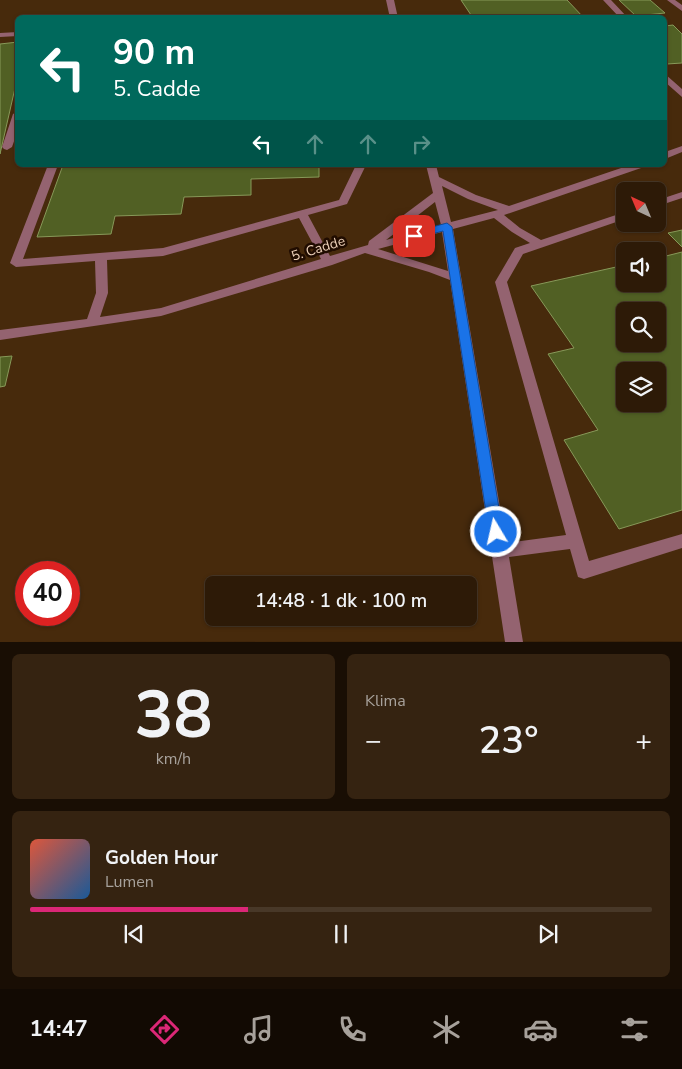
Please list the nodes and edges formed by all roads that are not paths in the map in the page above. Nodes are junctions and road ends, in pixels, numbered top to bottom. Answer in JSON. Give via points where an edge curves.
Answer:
{"nodes":[{"id":1,"x":390,"y":0,"type":"edge"},
{"id":2,"x":607,"y":0,"type":"edge"},
{"id":3,"x":671,"y":0,"type":"edge"},
{"id":4,"x":682,"y":9,"type":"edge"},
{"id":5,"x":393,"y":15,"type":"edge"},
{"id":6,"x":622,"y":15,"type":"edge"},
{"id":7,"x":15,"y":34,"type":"edge"},
{"id":8,"x":0,"y":36,"type":"edge"},
{"id":9,"x":667,"y":79,"type":"edge"},
{"id":10,"x":682,"y":94,"type":"edge"},
{"id":11,"x":15,"y":123,"type":"edge"},
{"id":12,"x":7,"y":147,"type":"dead end"},
{"id":13,"x":682,"y":149,"type":"edge"},
{"id":14,"x":667,"y":155,"type":"edge"},
{"id":15,"x":52,"y":167,"type":"edge"},
{"id":16,"x":360,"y":167,"type":"edge"},
{"id":17,"x":634,"y":167,"type":"edge"},
{"id":18,"x":433,"y":171,"type":"edge"},
{"id":19,"x":439,"y":194,"type":"junction"},
{"id":20,"x":682,"y":195,"type":"edge"},
{"id":21,"x":666,"y":200,"type":"edge"},
{"id":22,"x":510,"y":210,"type":"junction"},
{"id":23,"x":302,"y":214,"type":"junction"},
{"id":24,"x":496,"y":214,"type":"junction"},
{"id":25,"x":616,"y":217,"type":"edge"},
{"id":26,"x":447,"y":227,"type":"junction"},
{"id":27,"x":540,"y":244,"type":"junction"},
{"id":28,"x":364,"y":249,"type":"junction"},
{"id":29,"x":101,"y":256,"type":"junction"},
{"id":30,"x":328,"y":262,"type":"junction"},
{"id":31,"x":455,"y":278,"type":"junction"},
{"id":32,"x":92,"y":323,"type":"junction"},
{"id":33,"x":0,"y":335,"type":"edge"},
{"id":34,"x":575,"y":541,"type":"junction"},
{"id":35,"x":682,"y":541,"type":"edge"},
{"id":36,"x":499,"y":551,"type":"junction"},
{"id":37,"x":514,"y":642,"type":"edge"}],
"edges":[{"from":1,"to":5,"type":"street"},
{"from":2,"to":6,"type":"street"},
{"from":3,"to":4,"type":"street"},
{"from":7,"to":8,"type":"street"},
{"from":9,"to":10,"type":"street"},
{"from":11,"to":12,"type":"street"},
{"from":13,"to":14,"type":"street"},
{"from":15,"to":29,"type":"street","via":[[16,263]]},
{"from":16,"to":23,"type":"street","via":[[343,202]]},
{"from":17,"to":22,"type":"street","name":"5. Cadde"},
{"from":18,"to":19,"type":"street"},
{"from":18,"to":22,"type":"street","via":[[472,197]]},
{"from":19,"to":26,"type":"street"},
{"from":19,"to":28,"type":"street"},
{"from":20,"to":21,"type":"street"},
{"from":22,"to":24,"type":"street","name":"5. Cadde"},
{"from":23,"to":29,"type":"street","via":[[163,252]]},
{"from":23,"to":30,"type":"street"},
{"from":24,"to":26,"type":"street","name":"5. Cadde"},
{"from":24,"to":27,"type":"street"},
{"from":25,"to":27,"type":"street"},
{"from":26,"to":28,"type":"street","name":"5. Cadde"},
{"from":26,"to":31,"type":"street"},
{"from":27,"to":34,"type":"street","via":[[519,251],[501,282]]},
{"from":28,"to":30,"type":"street","name":"5. Cadde"},
{"from":28,"to":31,"type":"street"},
{"from":29,"to":32,"type":"street","via":[[102,293]]},
{"from":30,"to":32,"type":"street","name":"5. Cadde","via":[[161,312]]},
{"from":31,"to":36,"type":"street"},
{"from":32,"to":33,"type":"street","name":"5. Cadde"},
{"from":34,"to":35,"type":"street","via":[[584,571]]},
{"from":34,"to":36,"type":"street"},
{"from":36,"to":37,"type":"street"}]}
